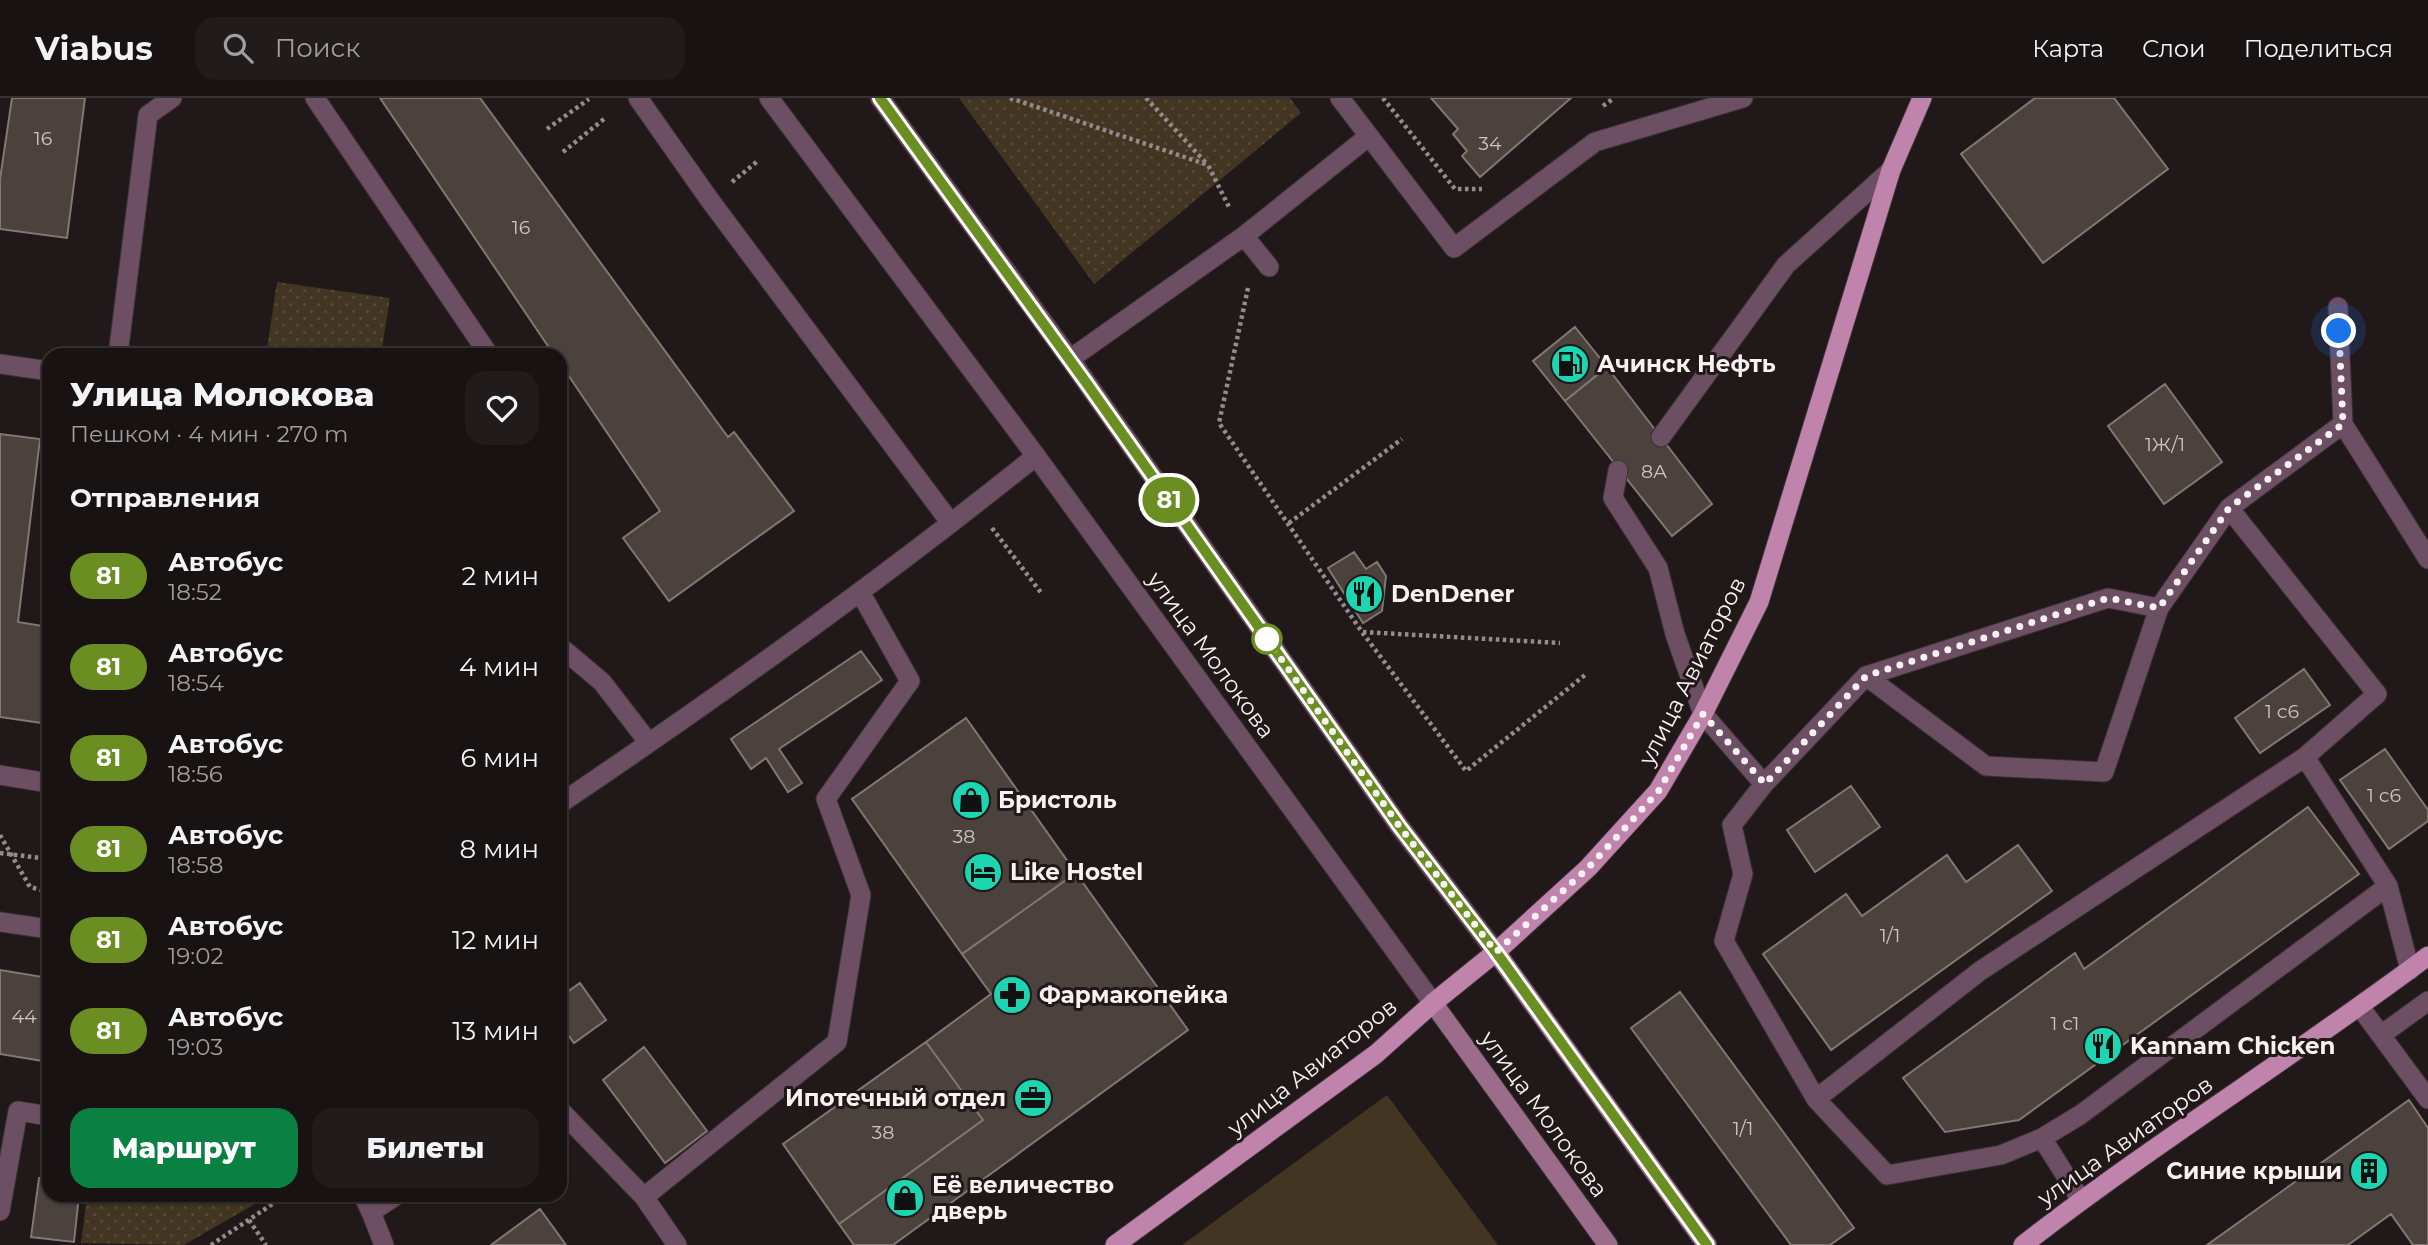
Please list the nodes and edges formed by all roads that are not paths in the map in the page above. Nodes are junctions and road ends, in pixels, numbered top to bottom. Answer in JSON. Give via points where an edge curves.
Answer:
{"nodes":[{"id":1,"x":172,"y":98,"type":"edge"},
{"id":2,"x":314,"y":98,"type":"edge"},
{"id":3,"x":638,"y":98,"type":"edge"},
{"id":4,"x":769,"y":98,"type":"edge"},
{"id":5,"x":880,"y":98,"type":"edge"},
{"id":6,"x":1340,"y":98,"type":"edge"},
{"id":7,"x":1743,"y":98,"type":"edge"},
{"id":8,"x":1922,"y":98,"type":"edge"},
{"id":9,"x":1369,"y":136,"type":"junction"},
{"id":10,"x":1891,"y":170,"type":"junction"},
{"id":11,"x":1250,"y":244,"type":"junction"},
{"id":12,"x":1269,"y":267,"type":"dead end"},
{"id":13,"x":2338,"y":307,"type":"dead end"},
{"id":14,"x":119,"y":348,"type":"edge"},
{"id":15,"x":484,"y":348,"type":"edge"},
{"id":16,"x":1070,"y":359,"type":"junction"},
{"id":17,"x":0,"y":364,"type":"edge"},
{"id":18,"x":42,"y":370,"type":"edge"},
{"id":19,"x":2343,"y":424,"type":"junction"},
{"id":20,"x":1661,"y":437,"type":"dead end"},
{"id":21,"x":1036,"y":456,"type":"junction"},
{"id":22,"x":1618,"y":470,"type":"dead end"},
{"id":23,"x":2229,"y":508,"type":"junction"},
{"id":24,"x":950,"y":522,"type":"junction"},
{"id":25,"x":2428,"y":559,"type":"edge"},
{"id":26,"x":860,"y":593,"type":"junction"},
{"id":27,"x":2159,"y":608,"type":"junction"},
{"id":28,"x":567,"y":653,"type":"edge"},
{"id":29,"x":1866,"y":676,"type":"junction"},
{"id":30,"x":1703,"y":714,"type":"junction"},
{"id":31,"x":649,"y":743,"type":"junction"},
{"id":32,"x":2305,"y":757,"type":"junction"},
{"id":33,"x":0,"y":775,"type":"edge"},
{"id":34,"x":42,"y":782,"type":"edge"},
{"id":35,"x":1765,"y":784,"type":"junction"},
{"id":36,"x":567,"y":799,"type":"edge"},
{"id":37,"x":2388,"y":886,"type":"junction"},
{"id":38,"x":0,"y":922,"type":"edge"},
{"id":39,"x":42,"y":928,"type":"edge"},
{"id":40,"x":1496,"y":952,"type":"junction"},
{"id":41,"x":2428,"y":956,"type":"edge"},
{"id":42,"x":2410,"y":970,"type":"junction"},
{"id":43,"x":2428,"y":1001,"type":"edge"},
{"id":44,"x":1433,"y":1003,"type":"junction"},
{"id":45,"x":2360,"y":1007,"type":"junction"},
{"id":46,"x":2381,"y":1035,"type":"junction"},
{"id":47,"x":1816,"y":1099,"type":"junction"},
{"id":48,"x":2428,"y":1099,"type":"edge"},
{"id":49,"x":42,"y":1115,"type":"edge"},
{"id":50,"x":567,"y":1117,"type":"edge"},
{"id":51,"x":2042,"y":1138,"type":"junction"},
{"id":52,"x":644,"y":1197,"type":"junction"},
{"id":53,"x":2081,"y":1200,"type":"junction"},
{"id":54,"x":367,"y":1203,"type":"edge"},
{"id":55,"x":0,"y":1211,"type":"edge"},
{"id":56,"x":384,"y":1245,"type":"edge"},
{"id":57,"x":677,"y":1245,"type":"edge"},
{"id":58,"x":1115,"y":1245,"type":"edge"},
{"id":59,"x":1608,"y":1245,"type":"edge"},
{"id":60,"x":1707,"y":1245,"type":"edge"},
{"id":61,"x":2024,"y":1245,"type":"edge"}],
"edges":[{"from":1,"to":14,"type":"street","via":[[148,115]]},
{"from":2,"to":15,"type":"street"},
{"from":3,"to":24,"type":"street"},
{"from":4,"to":21,"type":"street","name":"улица Молокова"},
{"from":5,"to":16,"type":"street"},
{"from":6,"to":9,"type":"street"},
{"from":7,"to":9,"type":"street","via":[[1595,142],[1454,248]]},
{"from":8,"to":10,"type":"main road","name":"улица Авиаторов"},
{"from":9,"to":11,"type":"street"},
{"from":10,"to":20,"type":"street","via":[[1786,265]]},
{"from":10,"to":30,"type":"main road","name":"улица Авиаторов","via":[[1759,602]]},
{"from":11,"to":12,"type":"street"},
{"from":11,"to":16,"type":"street"},
{"from":13,"to":19,"type":"street"},
{"from":16,"to":40,"type":"street","via":[[1400,827]]},
{"from":17,"to":18,"type":"street"},
{"from":19,"to":23,"type":"street"},
{"from":19,"to":25,"type":"street"},
{"from":21,"to":24,"type":"street"},
{"from":21,"to":44,"type":"street","name":"улица Молокова"},
{"from":22,"to":30,"type":"street","via":[[1613,498],[1658,568]]},
{"from":23,"to":27,"type":"street"},
{"from":23,"to":32,"type":"street","via":[[2377,694]]},
{"from":24,"to":26,"type":"street"},
{"from":26,"to":31,"type":"street"},
{"from":26,"to":52,"type":"street","via":[[910,681],[826,799],[861,895],[837,1042]]},
{"from":27,"to":29,"type":"street","via":[[2108,598]]},
{"from":27,"to":29,"type":"street","via":[[2104,772],[1986,766]]},
{"from":28,"to":31,"type":"street","via":[[602,682]]},
{"from":29,"to":35,"type":"street"},
{"from":30,"to":35,"type":"street"},
{"from":30,"to":40,"type":"main road","name":"улица Авиаторов","via":[[1658,792],[1588,868]]},
{"from":31,"to":36,"type":"street"},
{"from":32,"to":37,"type":"street"},
{"from":32,"to":47,"type":"street","via":[[1980,971]]},
{"from":33,"to":34,"type":"street"},
{"from":35,"to":47,"type":"street","via":[[1732,825],[1743,874],[1724,942]]},
{"from":37,"to":42,"type":"street"},
{"from":37,"to":51,"type":"street","via":[[2080,1115]]},
{"from":38,"to":39,"type":"street"},
{"from":40,"to":44,"type":"main road","name":"улица Авиаторов"},
{"from":40,"to":60,"type":"main road"},
{"from":41,"to":42,"type":"main road","name":"улица Авиаторов"},
{"from":42,"to":45,"type":"main road","name":"улица Авиаторов"},
{"from":43,"to":46,"type":"street"},
{"from":44,"to":58,"type":"main road","name":"улица Авиаторов","via":[[1376,1054]]},
{"from":44,"to":59,"type":"main road","name":"улица Молокова"},
{"from":45,"to":46,"type":"street"},
{"from":45,"to":53,"type":"main road","name":"улица Авиаторов"},
{"from":46,"to":48,"type":"street"},
{"from":47,"to":51,"type":"street","via":[[1887,1175],[2001,1155]]},
{"from":49,"to":55,"type":"street","via":[[18,1111]]},
{"from":50,"to":52,"type":"street"},
{"from":51,"to":53,"type":"street"},
{"from":52,"to":57,"type":"street"},
{"from":53,"to":61,"type":"main road","name":"улица Авиаторов"},
{"from":54,"to":56,"type":"street"}]}
